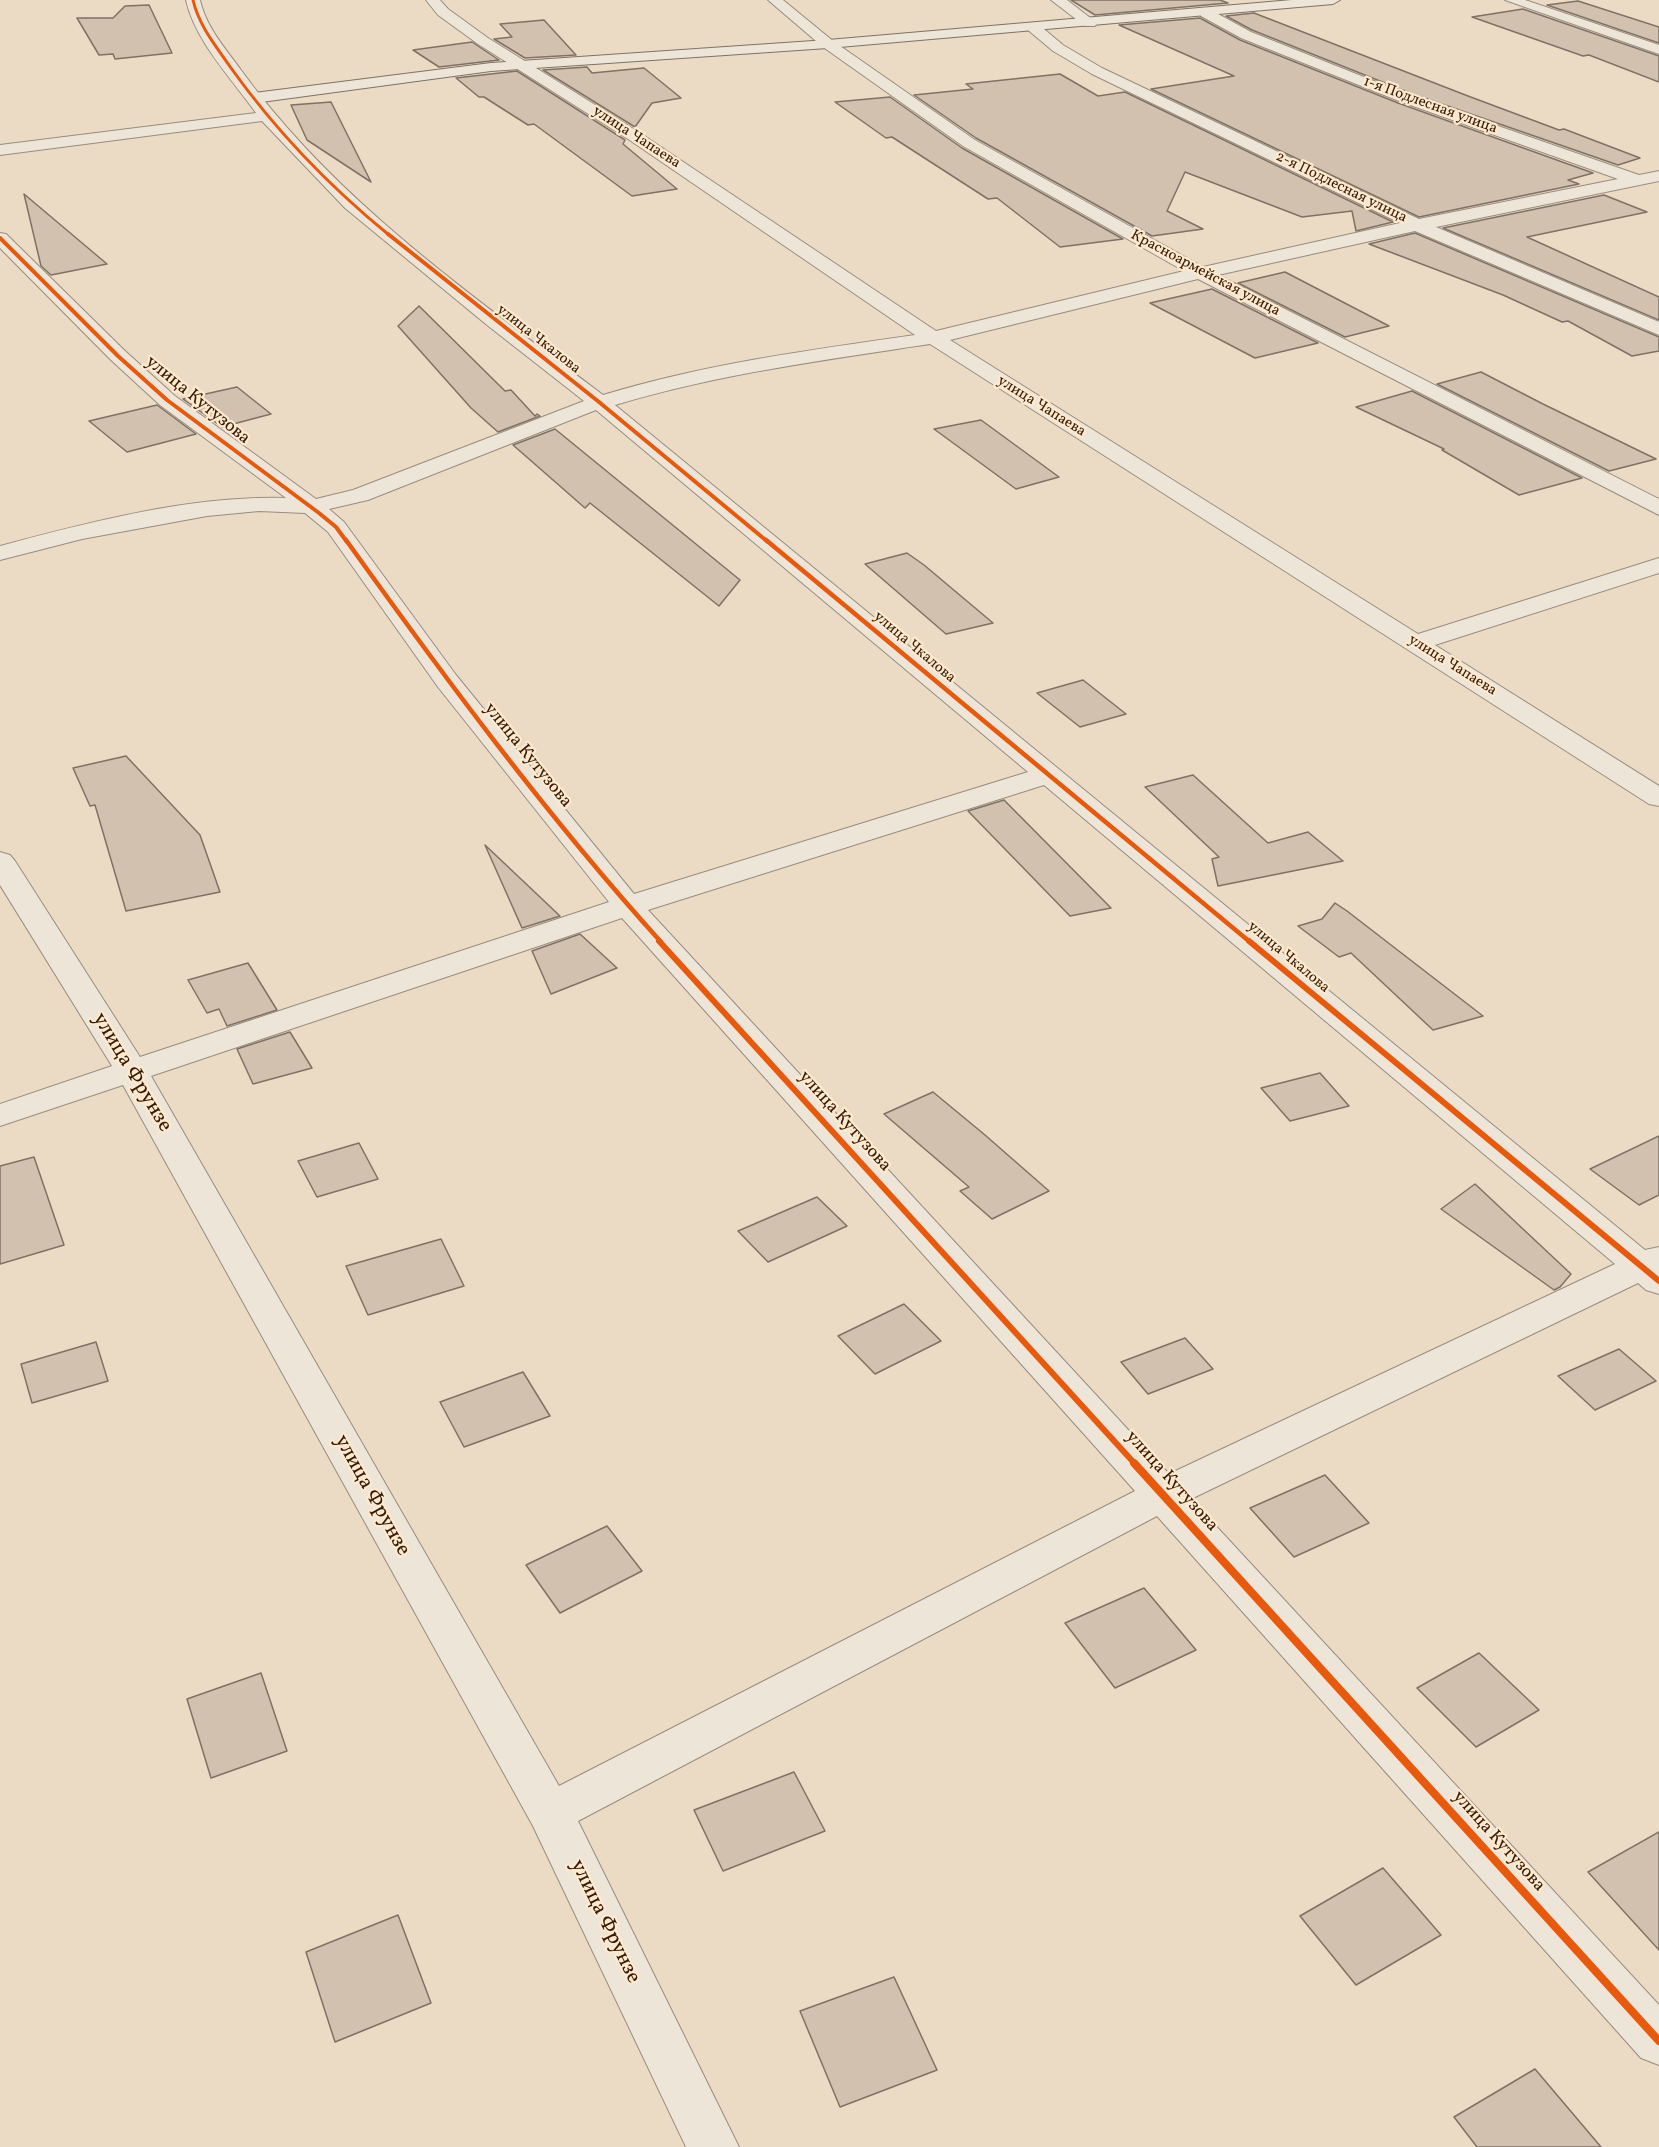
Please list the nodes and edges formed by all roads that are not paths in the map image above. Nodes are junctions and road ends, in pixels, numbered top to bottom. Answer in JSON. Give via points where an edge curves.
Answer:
{"nodes":[{"id":1,"x":193,"y":0,"type":"edge"},
{"id":2,"x":433,"y":0,"type":"edge"},
{"id":3,"x":775,"y":0,"type":"edge"},
{"id":4,"x":1058,"y":0,"type":"edge"},
{"id":5,"x":1333,"y":0,"type":"edge"},
{"id":6,"x":1512,"y":0,"type":"edge"},
{"id":7,"x":1206,"y":13,"type":"junction"},
{"id":8,"x":1090,"y":22,"type":"junction"},
{"id":9,"x":1034,"y":27,"type":"junction"},
{"id":10,"x":828,"y":44,"type":"junction"},
{"id":11,"x":1659,"y":50,"type":"edge"},
{"id":12,"x":520,"y":65,"type":"junction"},
{"id":13,"x":260,"y":106,"type":"junction"},
{"id":14,"x":0,"y":150,"type":"edge"},
{"id":15,"x":1659,"y":176,"type":"edge"},
{"id":16,"x":1638,"y":180,"type":"junction"},
{"id":17,"x":1659,"y":188,"type":"edge"},
{"id":18,"x":1417,"y":225,"type":"junction"},
{"id":19,"x":0,"y":238,"type":"edge"},
{"id":20,"x":1200,"y":273,"type":"junction"},
{"id":21,"x":1659,"y":329,"type":"edge"},
{"id":22,"x":933,"y":338,"type":"junction"},
{"id":23,"x":600,"y":402,"type":"junction"},
{"id":24,"x":313,"y":506,"type":"junction"},
{"id":25,"x":1659,"y":508,"type":"edge"},
{"id":26,"x":0,"y":553,"type":"edge"},
{"id":27,"x":1659,"y":565,"type":"edge"},
{"id":28,"x":1416,"y":643,"type":"junction"},
{"id":29,"x":1049,"y":775,"type":"junction"},
{"id":30,"x":1659,"y":798,"type":"edge"},
{"id":31,"x":0,"y":861,"type":"edge"},
{"id":32,"x":628,"y":906,"type":"junction"},
{"id":33,"x":131,"y":1070,"type":"junction"},
{"id":34,"x":0,"y":1115,"type":"edge"},
{"id":35,"x":1653,"y":1269,"type":"edge"},
{"id":36,"x":1162,"y":1495,"type":"junction"},
{"id":37,"x":550,"y":1813,"type":"junction"},
{"id":38,"x":1659,"y":2041,"type":"edge"},
{"id":39,"x":713,"y":2147,"type":"edge"}],
"edges":[{"from":1,"to":13,"type":"street","name":"улица Чкалова","via":[[208,35]]},
{"from":2,"to":12,"type":"street","name":"улица Чапаева","via":[[475,36]]},
{"from":3,"to":10,"type":"street","name":"Красноармейская улица"},
{"from":4,"to":8,"type":"street"},
{"from":5,"to":7,"type":"street"},
{"from":6,"to":11,"type":"street"},
{"from":7,"to":8,"type":"street"},
{"from":7,"to":16,"type":"street","name":"1-я Подлесная улица","via":[[1245,36],[1404,98]]},
{"from":8,"to":9,"type":"street"},
{"from":9,"to":10,"type":"street"},
{"from":9,"to":18,"type":"street","name":"2-я Подлесная улица","via":[[1058,48],[1097,71]]},
{"from":10,"to":12,"type":"street"},
{"from":10,"to":20,"type":"street","name":"Красноармейская улица","via":[[969,143]]},
{"from":12,"to":13,"type":"street"},
{"from":12,"to":22,"type":"street","name":"улица Чапаева","via":[[634,136]]},
{"from":13,"to":14,"type":"street"},
{"from":13,"to":23,"type":"street","name":"улица Чкалова","via":[[351,204]]},
{"from":15,"to":16,"type":"street"},
{"from":16,"to":17,"type":"street","name":"1-я Подлесная улица"},
{"from":16,"to":18,"type":"street"},
{"from":18,"to":20,"type":"street"},
{"from":18,"to":21,"type":"street","name":"2-я Подлесная улица"},
{"from":19,"to":24,"type":"street","name":"улица Кутузова","via":[[192,421]]},
{"from":20,"to":22,"type":"street"},
{"from":20,"to":25,"type":"street","name":"Красноармейская улица"},
{"from":22,"to":23,"type":"street","via":[[711,373]]},
{"from":22,"to":28,"type":"street","name":"улица Чапаева"},
{"from":23,"to":24,"type":"street","via":[[399,482]]},
{"from":23,"to":29,"type":"street","name":"улица Чкалова"},
{"from":24,"to":26,"type":"street","via":[[259,504],[207,508],[80,532]]},
{"from":24,"to":32,"type":"street","name":"улица Кутузова","via":[[336,527],[447,681]]},
{"from":27,"to":28,"type":"street"},
{"from":28,"to":30,"type":"street","name":"улица Чапаева"},
{"from":29,"to":32,"type":"street"},
{"from":29,"to":35,"type":"street","name":"улица Чкалова"},
{"from":31,"to":33,"type":"street","name":"улица Фрунзе"},
{"from":32,"to":33,"type":"street"},
{"from":32,"to":36,"type":"street","name":"улица Кутузова"},
{"from":33,"to":34,"type":"street"},
{"from":33,"to":37,"type":"street","name":"улица Фрунзе"},
{"from":35,"to":36,"type":"street"},
{"from":36,"to":37,"type":"street"},
{"from":36,"to":38,"type":"street","name":"улица Кутузова"},
{"from":37,"to":39,"type":"street","name":"улица Фрунзе"}]}
